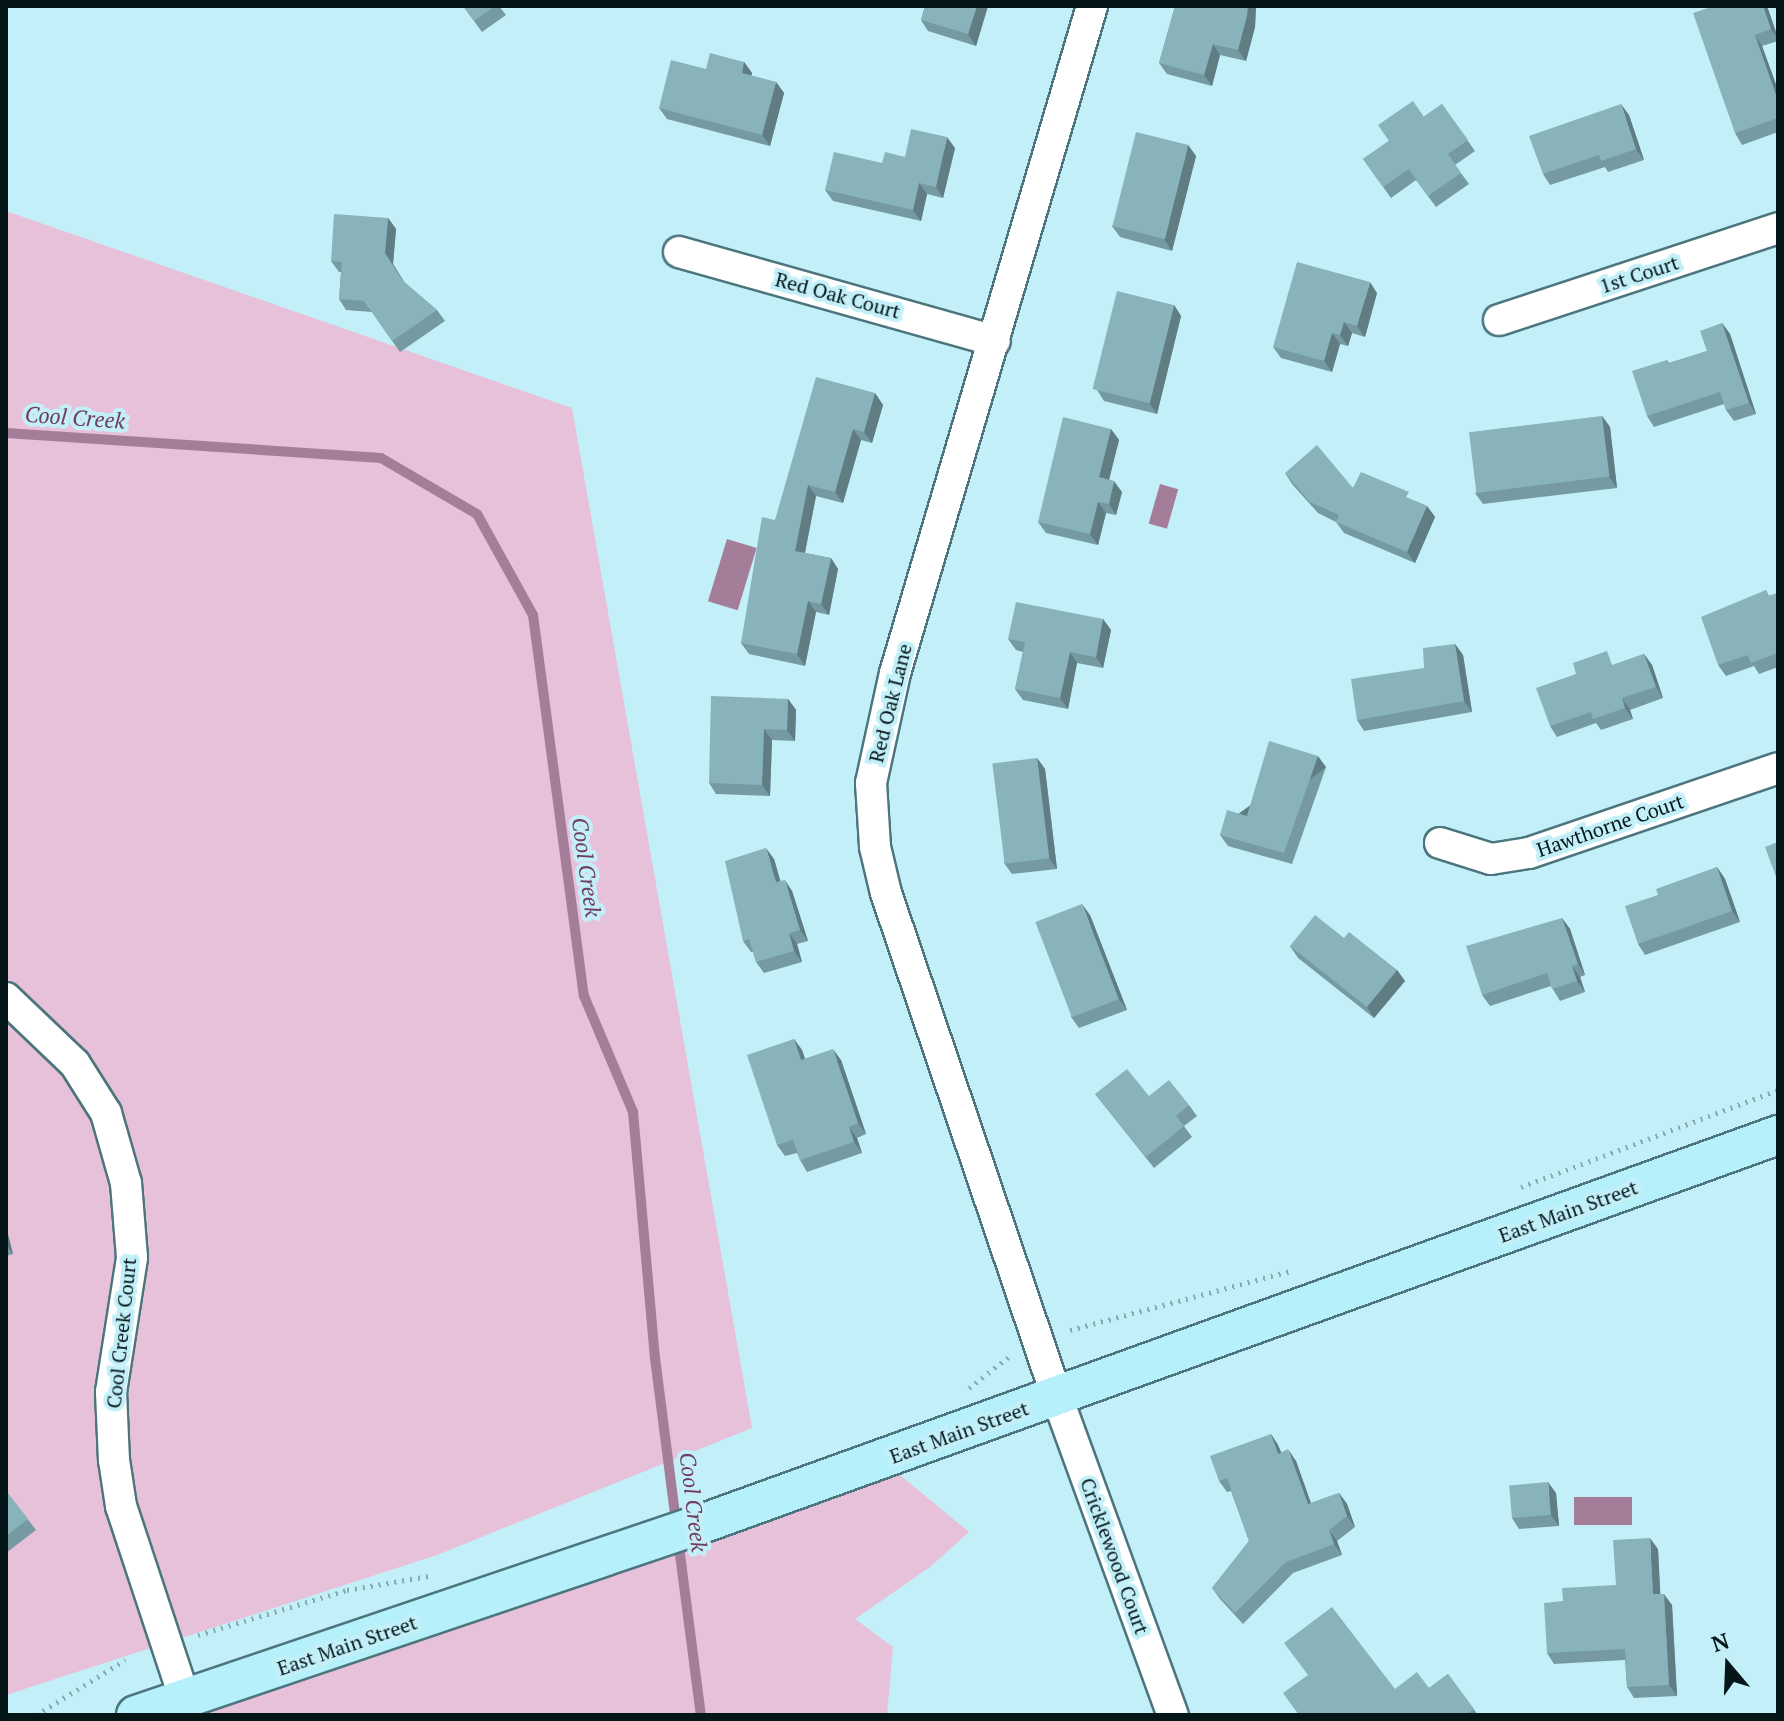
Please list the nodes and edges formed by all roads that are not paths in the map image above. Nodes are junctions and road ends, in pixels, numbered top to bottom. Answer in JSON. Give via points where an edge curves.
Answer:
{"nodes":[{"id":1,"x":1092,"y":6,"type":"edge"},
{"id":2,"x":1778,"y":228,"type":"edge"},
{"id":3,"x":679,"y":252,"type":"dead end"},
{"id":4,"x":1499,"y":320,"type":"dead end"},
{"id":5,"x":995,"y":341,"type":"junction"},
{"id":6,"x":1778,"y":768,"type":"edge"},
{"id":7,"x":1440,"y":843,"type":"dead end"},
{"id":8,"x":6,"y":998,"type":"edge"},
{"id":9,"x":1778,"y":1135,"type":"edge"},
{"id":10,"x":1057,"y":1397,"type":"junction"},
{"id":11,"x":185,"y":1699,"type":"junction"},
{"id":12,"x":136,"y":1715,"type":"edge"},
{"id":13,"x":1173,"y":1715,"type":"edge"}],
"edges":[{"from":1,"to":5,"type":"street","name":"Red Oak Lane"},
{"from":2,"to":4,"type":"street","name":"1st Court"},
{"from":3,"to":5,"type":"street","name":"Red Oak Court"},
{"from":5,"to":10,"type":"street","name":"Red Oak Lane","via":[[895,673],[871,783],[875,847],[886,893]]},
{"from":6,"to":7,"type":"street","name":"Hawthorne Court","via":[[1529,853],[1491,859]]},
{"from":8,"to":11,"type":"street","name":"Cool Creek Court","via":[[75,1064],[106,1113],[126,1183],[132,1258],[111,1392],[114,1460],[121,1506]]},
{"from":9,"to":10,"type":"main road","name":"East Main Street"},
{"from":10,"to":11,"type":"main road","name":"East Main Street"},
{"from":10,"to":13,"type":"street","name":"Cricklewood Court"},
{"from":11,"to":12,"type":"main road","name":"East Main Street"}]}
